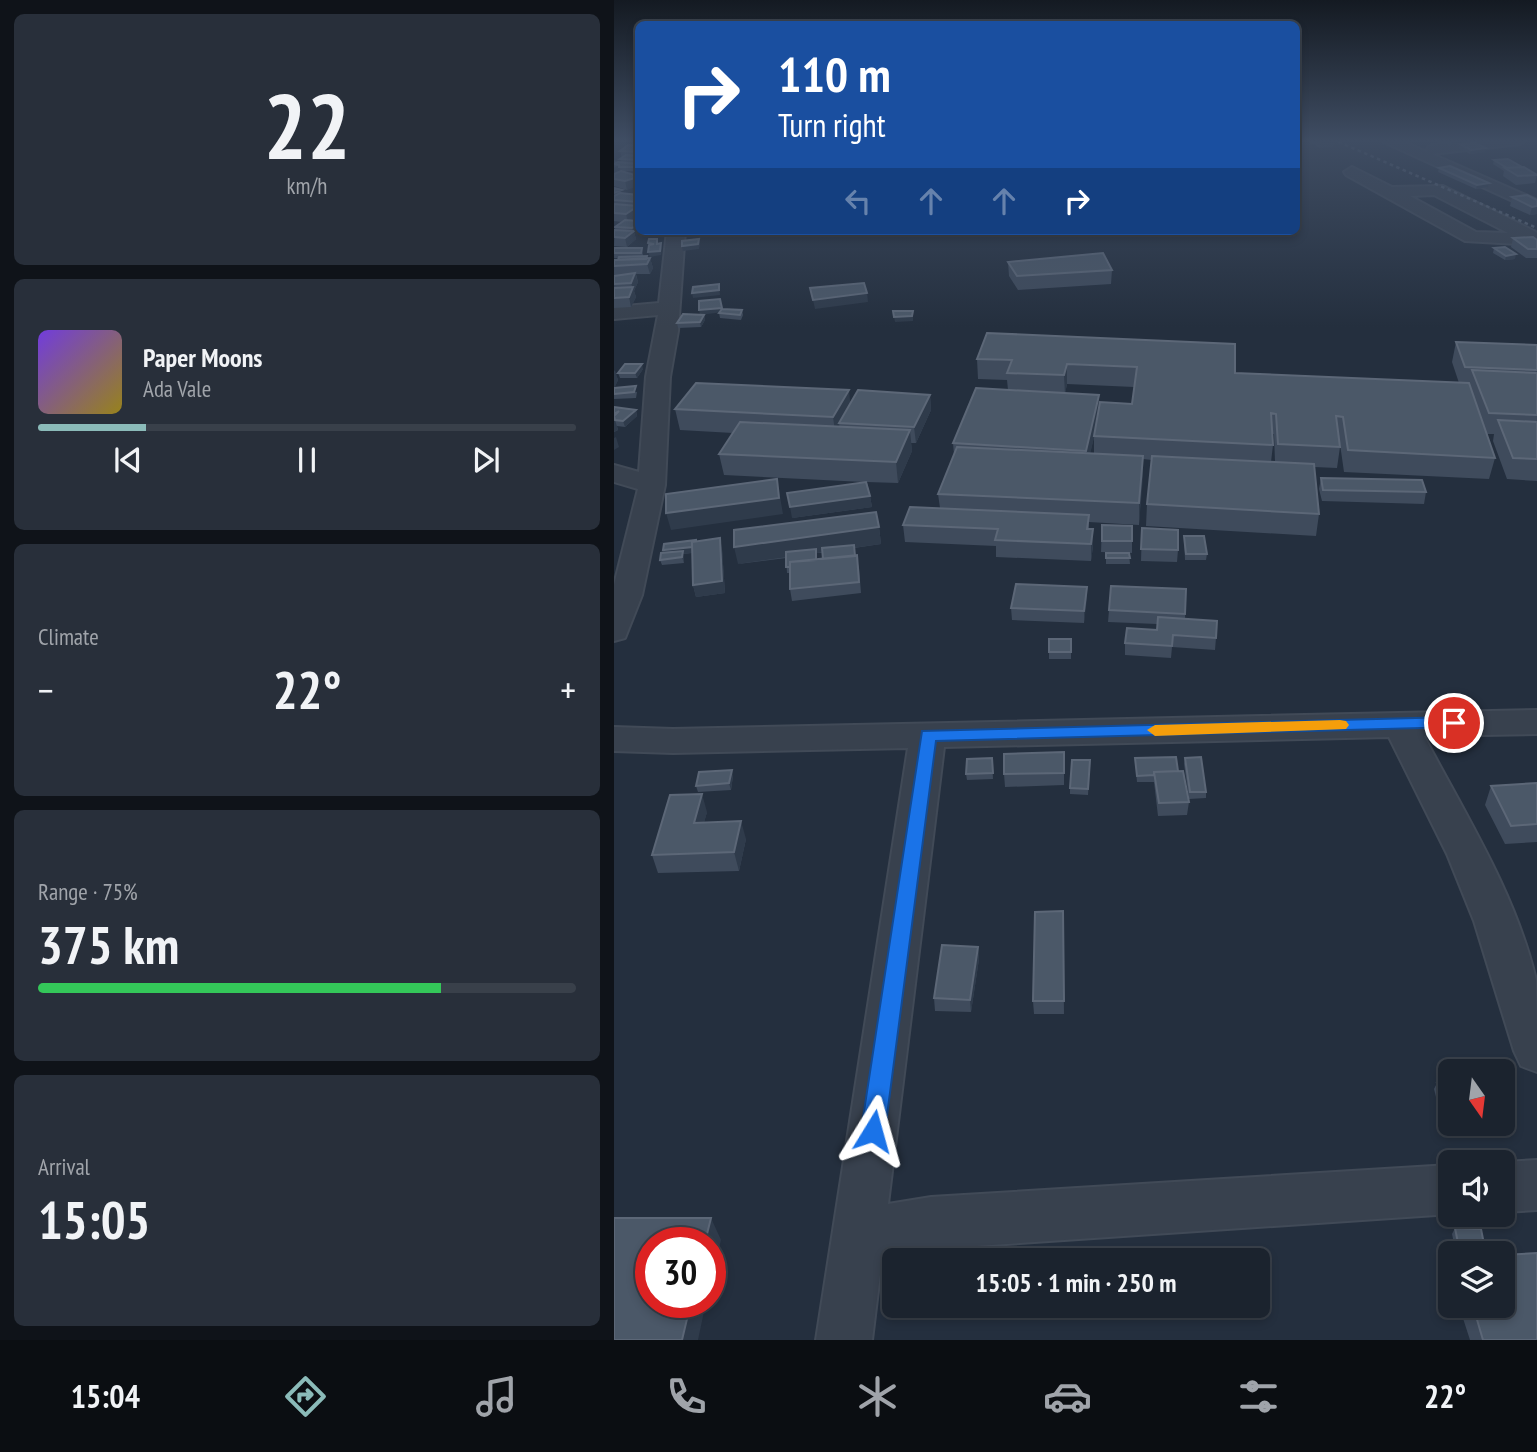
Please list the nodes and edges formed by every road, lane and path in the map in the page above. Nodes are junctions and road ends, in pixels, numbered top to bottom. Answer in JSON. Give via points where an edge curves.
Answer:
{"nodes":[{"id":1,"x":1404,"y":202,"type":"edge"},
{"id":2,"x":1461,"y":202,"type":"edge"},
{"id":3,"x":676,"y":235,"type":"edge"},
{"id":4,"x":1537,"y":239,"type":"edge"},
{"id":5,"x":668,"y":308,"type":"junction"},
{"id":6,"x":614,"y":313,"type":"edge"},
{"id":7,"x":614,"y":473,"type":"edge"},
{"id":8,"x":652,"y":485,"type":"junction"},
{"id":9,"x":614,"y":631,"type":"edge"},
{"id":10,"x":1537,"y":722,"type":"edge"},
{"id":11,"x":1399,"y":723,"type":"junction"},
{"id":12,"x":928,"y":735,"type":"junction"},
{"id":13,"x":614,"y":739,"type":"edge"},
{"id":14,"x":1537,"y":1051,"type":"edge"},
{"id":15,"x":1537,"y":1185,"type":"edge"},
{"id":16,"x":1515,"y":1186,"type":"edge"},
{"id":17,"x":1438,"y":1192,"type":"edge"},
{"id":18,"x":858,"y":1236,"type":"junction"},
{"id":19,"x":844,"y":1340,"type":"edge"}],
"edges":[{"from":1,"to":4,"type":"street","via":[[1472,237]]},
{"from":2,"to":4,"type":"street"},
{"from":3,"to":5,"type":"street"},
{"from":5,"to":6,"type":"street"},
{"from":5,"to":8,"type":"street","via":[[658,377]]},
{"from":7,"to":8,"type":"street"},
{"from":8,"to":9,"type":"street","via":[[627,595]]},
{"from":10,"to":11,"type":"street"},
{"from":11,"to":12,"type":"street"},
{"from":11,"to":14,"type":"street","via":[[1467,854],[1495,921]]},
{"from":12,"to":13,"type":"street"},
{"from":12,"to":18,"type":"street"},
{"from":15,"to":16,"type":"street"},
{"from":17,"to":18,"type":"street","via":[[931,1223]]},
{"from":18,"to":19,"type":"street"}]}
